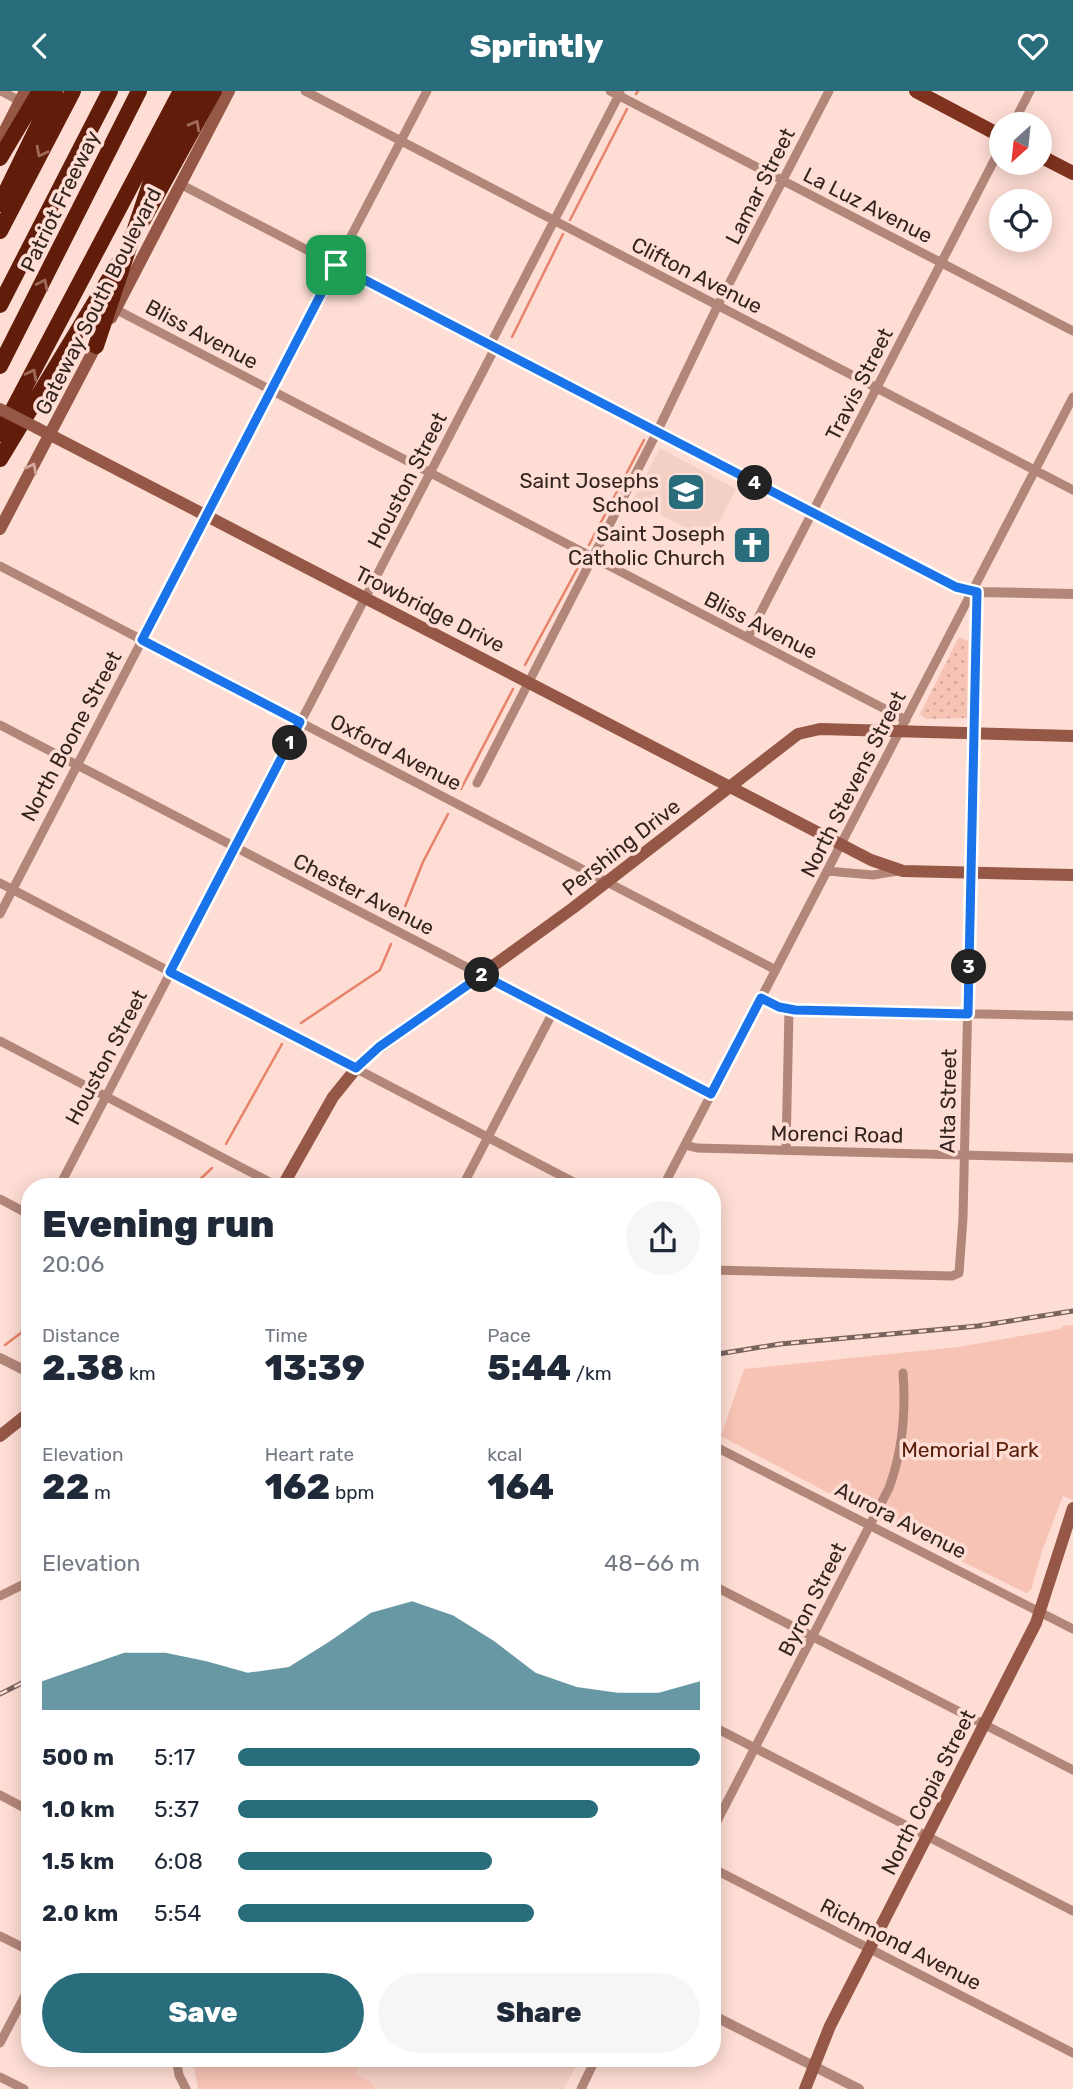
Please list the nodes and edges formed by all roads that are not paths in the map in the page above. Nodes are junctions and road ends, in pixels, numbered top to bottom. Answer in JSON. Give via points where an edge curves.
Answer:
{"nodes":[{"id":1,"x":1,"y":91,"type":"edge"},
{"id":2,"x":40,"y":91,"type":"edge"},
{"id":3,"x":55,"y":91,"type":"edge"},
{"id":4,"x":73,"y":91,"type":"edge"},
{"id":5,"x":110,"y":91,"type":"edge"},
{"id":6,"x":139,"y":91,"type":"edge"},
{"id":7,"x":181,"y":91,"type":"edge"},
{"id":8,"x":197,"y":91,"type":"edge"},
{"id":9,"x":214,"y":91,"type":"edge"},
{"id":10,"x":229,"y":91,"type":"edge"},
{"id":11,"x":305,"y":91,"type":"edge"},
{"id":12,"x":427,"y":91,"type":"edge"},
{"id":13,"x":829,"y":91,"type":"edge"},
{"id":14,"x":916,"y":91,"type":"edge"},
{"id":15,"x":1030,"y":91,"type":"edge"},
{"id":16,"x":617,"y":92,"type":"edge"},
{"id":17,"x":22,"y":96,"type":"edge"},
{"id":18,"x":1019,"y":112,"type":"edge"},
{"id":19,"x":989,"y":130,"type":"edge"},
{"id":20,"x":0,"y":140,"type":"edge"},
{"id":21,"x":401,"y":141,"type":"junction"},
{"id":22,"x":0,"y":158,"type":"edge"},
{"id":23,"x":1052,"y":162,"type":"edge"},
{"id":24,"x":989,"y":170,"type":"edge"},
{"id":25,"x":1073,"y":173,"type":"edge"},
{"id":26,"x":783,"y":180,"type":"junction"},
{"id":27,"x":180,"y":184,"type":"junction"},
{"id":28,"x":0,"y":204,"type":"edge"},
{"id":29,"x":554,"y":220,"type":"junction"},
{"id":30,"x":0,"y":232,"type":"edge"},
{"id":31,"x":941,"y":263,"type":"junction"},
{"id":32,"x":336,"y":265,"type":"junction"},
{"id":33,"x":0,"y":305,"type":"edge"},
{"id":34,"x":718,"y":305,"type":"junction"},
{"id":35,"x":116,"y":309,"type":"junction"},
{"id":36,"x":1073,"y":331,"type":"edge"},
{"id":37,"x":96,"y":346,"type":"junction"},
{"id":38,"x":492,"y":347,"type":"junction"},
{"id":39,"x":0,"y":366,"type":"edge"},
{"id":40,"x":877,"y":387,"type":"junction"},
{"id":41,"x":271,"y":390,"type":"junction"},
{"id":42,"x":1073,"y":397,"type":"edge"},
{"id":43,"x":0,"y":409,"type":"edge"},
{"id":44,"x":657,"y":432,"type":"junction"},
{"id":45,"x":0,"y":434,"type":"edge"},
{"id":46,"x":50,"y":435,"type":"junction"},
{"id":47,"x":0,"y":459,"type":"edge"},
{"id":48,"x":1035,"y":469,"type":"junction"},
{"id":49,"x":430,"y":473,"type":"junction"},
{"id":50,"x":1073,"y":490,"type":"edge"},
{"id":51,"x":812,"y":512,"type":"junction"},
{"id":52,"x":207,"y":515,"type":"junction"},
{"id":53,"x":0,"y":529,"type":"edge"},
{"id":54,"x":592,"y":557,"type":"junction"},
{"id":55,"x":0,"y":566,"type":"edge"},
{"id":56,"x":974,"y":592,"type":"junction"},
{"id":57,"x":1073,"y":594,"type":"edge"},
{"id":58,"x":365,"y":597,"type":"junction"},
{"id":59,"x":748,"y":637,"type":"junction"},
{"id":60,"x":142,"y":640,"type":"junction"},
{"id":61,"x":528,"y":682,"type":"junction"},
{"id":62,"x":300,"y":722,"type":"junction"},
{"id":63,"x":0,"y":725,"type":"edge"},
{"id":64,"x":903,"y":726,"type":"junction"},
{"id":65,"x":974,"y":733,"type":"junction"},
{"id":66,"x":1073,"y":736,"type":"edge"},
{"id":67,"x":77,"y":765,"type":"junction"},
{"id":68,"x":477,"y":783,"type":"dead end"},
{"id":69,"x":730,"y":786,"type":"junction"},
{"id":70,"x":841,"y":844,"type":"junction"},
{"id":71,"x":236,"y":847,"type":"junction"},
{"id":72,"x":827,"y":871,"type":"junction"},
{"id":73,"x":903,"y":871,"type":"junction"},
{"id":74,"x":971,"y":873,"type":"junction"},
{"id":75,"x":1073,"y":875,"type":"edge"},
{"id":76,"x":607,"y":882,"type":"junction"},
{"id":77,"x":0,"y":883,"type":"edge"},
{"id":78,"x":12,"y":890,"type":"junction"},
{"id":79,"x":0,"y":914,"type":"edge"},
{"id":80,"x":776,"y":969,"type":"junction"},
{"id":81,"x":170,"y":972,"type":"junction"},
{"id":82,"x":482,"y":975,"type":"junction"},
{"id":83,"x":761,"y":998,"type":"junction"},
{"id":84,"x":789,"y":1010,"type":"junction"},
{"id":85,"x":553,"y":1012,"type":"junction"},
{"id":86,"x":968,"y":1014,"type":"junction"},
{"id":87,"x":1073,"y":1016,"type":"edge"},
{"id":88,"x":0,"y":1041,"type":"edge"},
{"id":89,"x":356,"y":1068,"type":"junction"},
{"id":90,"x":711,"y":1094,"type":"junction"},
{"id":91,"x":106,"y":1096,"type":"junction"},
{"id":92,"x":488,"y":1137,"type":"junction"},
{"id":93,"x":685,"y":1145,"type":"junction"},
{"id":94,"x":786,"y":1150,"type":"junction"},
{"id":95,"x":964,"y":1154,"type":"junction"},
{"id":96,"x":1073,"y":1158,"type":"edge"},
{"id":97,"x":64,"y":1178,"type":"edge"},
{"id":98,"x":263,"y":1178,"type":"edge"},
{"id":99,"x":285,"y":1178,"type":"edge"},
{"id":100,"x":467,"y":1178,"type":"edge"},
{"id":101,"x":566,"y":1178,"type":"edge"},
{"id":102,"x":668,"y":1178,"type":"edge"},
{"id":103,"x":0,"y":1199,"type":"edge"},
{"id":104,"x":21,"y":1210,"type":"edge"},
{"id":105,"x":721,"y":1270,"type":"edge"},
{"id":106,"x":0,"y":1358,"type":"edge"},
{"id":107,"x":21,"y":1368,"type":"edge"},
{"id":108,"x":903,"y":1373,"type":"dead end"},
{"id":109,"x":21,"y":1419,"type":"edge"},
{"id":110,"x":0,"y":1436,"type":"edge"},
{"id":111,"x":721,"y":1450,"type":"edge"},
{"id":112,"x":1073,"y":1508,"type":"edge"},
{"id":113,"x":870,"y":1524,"type":"junction"},
{"id":114,"x":21,"y":1586,"type":"edge"},
{"id":115,"x":721,"y":1590,"type":"edge"},
{"id":116,"x":0,"y":1596,"type":"edge"},
{"id":117,"x":1040,"y":1612,"type":"junction"},
{"id":118,"x":1073,"y":1629,"type":"edge"},
{"id":119,"x":813,"y":1637,"type":"junction"},
{"id":120,"x":985,"y":1725,"type":"junction"},
{"id":121,"x":721,"y":1731,"type":"edge"},
{"id":122,"x":755,"y":1749,"type":"junction"},
{"id":123,"x":1073,"y":1770,"type":"edge"},
{"id":124,"x":0,"y":1795,"type":"edge"},
{"id":125,"x":21,"y":1806,"type":"edge"},
{"id":126,"x":721,"y":1814,"type":"edge"},
{"id":127,"x":927,"y":1837,"type":"junction"},
{"id":128,"x":721,"y":1873,"type":"edge"},
{"id":129,"x":1073,"y":1911,"type":"edge"},
{"id":130,"x":0,"y":1936,"type":"edge"},
{"id":131,"x":21,"y":1946,"type":"edge"},
{"id":132,"x":870,"y":1948,"type":"junction"},
{"id":133,"x":21,"y":2003,"type":"edge"},
{"id":134,"x":721,"y":2020,"type":"edge"},
{"id":135,"x":0,"y":2043,"type":"edge"},
{"id":136,"x":1073,"y":2053,"type":"edge"},
{"id":137,"x":813,"y":2066,"type":"junction"},
{"id":138,"x":178,"y":2067,"type":"edge"},
{"id":139,"x":591,"y":2067,"type":"edge"},
{"id":140,"x":0,"y":2077,"type":"edge"},
{"id":141,"x":24,"y":2089,"type":"edge"},
{"id":142,"x":186,"y":2089,"type":"edge"},
{"id":143,"x":580,"y":2089,"type":"edge"},
{"id":144,"x":805,"y":2089,"type":"edge"},
{"id":145,"x":859,"y":2089,"type":"edge"}],
"edges":[{"from":1,"to":17,"type":"street"},
{"from":2,"to":22,"type":"highway"},
{"from":3,"to":28,"type":"highway"},
{"from":4,"to":30,"type":"highway","one_way":true},
{"from":5,"to":33,"type":"highway","name":"Patriot Freeway"},
{"from":39,"to":6,"type":"highway","name":"Patriot Freeway","one_way":true},
{"from":45,"to":7,"type":"highway","one_way":true},
{"from":8,"to":37,"type":"highway","bridge":true,"via":[[151,181]]},
{"from":47,"to":9,"type":"highway","one_way":true,"via":[[103,292]]},
{"from":10,"to":27,"type":"main road","name":"Gateway South Boulevard"},
{"from":11,"to":21,"type":"street","name":"Clifton Avenue"},
{"from":12,"to":21,"type":"street","name":"North Boone Street"},
{"from":13,"to":26,"type":"street","name":"Lamar Street"},
{"from":14,"to":19,"type":"main road"},
{"from":15,"to":18,"type":"street"},
{"from":16,"to":26,"type":"street","name":"La Luz Avenue"},
{"from":16,"to":29,"type":"street","name":"Houston Street"},
{"from":17,"to":20,"type":"main road"},
{"from":21,"to":29,"type":"street","name":"Clifton Avenue"},
{"from":21,"to":32,"type":"street","name":"North Boone Street"},
{"from":23,"to":25,"type":"main road"},
{"from":24,"to":31,"type":"street","name":"Travis Street"},
{"from":26,"to":31,"type":"street","name":"La Luz Avenue"},
{"from":26,"to":34,"type":"street","name":"Lamar Street"},
{"from":27,"to":32,"type":"street"},
{"from":27,"to":35,"type":"main road","name":"Gateway South Boulevard"},
{"from":29,"to":34,"type":"street","name":"Clifton Avenue"},
{"from":29,"to":38,"type":"street","name":"Houston Street"},
{"from":31,"to":36,"type":"street","name":"La Luz Avenue"},
{"from":31,"to":40,"type":"street","name":"Travis Street"},
{"from":32,"to":38,"type":"street"},
{"from":32,"to":41,"type":"street","name":"North Boone Street"},
{"from":34,"to":40,"type":"street","name":"Clifton Avenue"},
{"from":34,"to":44,"type":"street","name":"Lamar Street"},
{"from":35,"to":37,"type":"main road","name":"Gateway South Boulevard"},
{"from":35,"to":41,"type":"street","name":"Bliss Avenue"},
{"from":37,"to":46,"type":"main road","name":"Gateway South Boulevard"},
{"from":38,"to":44,"type":"street"},
{"from":38,"to":49,"type":"street","name":"Houston Street"},
{"from":40,"to":48,"type":"street","name":"Clifton Avenue"},
{"from":40,"to":51,"type":"street","name":"Travis Street"},
{"from":41,"to":49,"type":"street","name":"Bliss Avenue"},
{"from":41,"to":52,"type":"street","name":"North Boone Street"},
{"from":42,"to":48,"type":"street","name":"North Stevens Street"},
{"from":43,"to":46,"type":"main road","name":"Trowbridge Drive","bridge":true},
{"from":44,"to":51,"type":"street"},
{"from":44,"to":54,"type":"street","name":"Lamar Street"},
{"from":46,"to":52,"type":"main road","name":"Trowbridge Drive"},
{"from":53,"to":46,"type":"main road","name":"Gateway South Boulevard","one_way":true},
{"from":48,"to":50,"type":"street","name":"Clifton Avenue"},
{"from":48,"to":56,"type":"street","name":"North Stevens Street"},
{"from":49,"to":54,"type":"street","name":"Bliss Avenue"},
{"from":49,"to":58,"type":"street","name":"Houston Street"},
{"from":51,"to":56,"type":"street"},
{"from":51,"to":59,"type":"street","name":"Travis Street"},
{"from":52,"to":58,"type":"main road","name":"Trowbridge Drive"},
{"from":52,"to":60,"type":"street","name":"North Boone Street"},
{"from":54,"to":59,"type":"street","name":"Bliss Avenue"},
{"from":54,"to":61,"type":"street","name":"Lamar Street"},
{"from":55,"to":60,"type":"street","name":"Oxford Avenue"},
{"from":56,"to":57,"type":"street"},
{"from":56,"to":64,"type":"street","name":"North Stevens Street"},
{"from":56,"to":65,"type":"street","name":"Alta Street"},
{"from":58,"to":61,"type":"main road","name":"Trowbridge Drive"},
{"from":58,"to":62,"type":"street","name":"Houston Street"},
{"from":59,"to":64,"type":"street","name":"Bliss Avenue"},
{"from":60,"to":62,"type":"street","name":"Oxford Avenue"},
{"from":60,"to":67,"type":"street","name":"North Boone Street"},
{"from":61,"to":68,"type":"street","name":"Lamar Street"},
{"from":61,"to":69,"type":"main road","name":"Trowbridge Drive"},
{"from":62,"to":71,"type":"street","name":"Houston Street"},
{"from":62,"to":76,"type":"street","name":"Oxford Avenue"},
{"from":63,"to":67,"type":"street","name":"Chester Avenue"},
{"from":64,"to":65,"type":"main road","name":"Pershing Drive"},
{"from":64,"to":69,"type":"main road","name":"Pershing Drive","via":[[809,731],[788,741]]},
{"from":64,"to":70,"type":"street","name":"North Stevens Street"},
{"from":65,"to":66,"type":"main road","name":"Pershing Drive"},
{"from":65,"to":74,"type":"street","name":"Alta Street"},
{"from":67,"to":71,"type":"street","name":"Chester Avenue"},
{"from":67,"to":78,"type":"street","name":"North Boone Street"},
{"from":69,"to":70,"type":"main road","name":"Trowbridge Drive"},
{"from":69,"to":76,"type":"main road","name":"Pershing Drive"},
{"from":70,"to":72,"type":"street","name":"North Stevens Street"},
{"from":70,"to":73,"type":"main road","name":"Trowbridge Drive"},
{"from":71,"to":81,"type":"street","name":"Houston Street"},
{"from":71,"to":82,"type":"street","name":"Chester Avenue"},
{"from":72,"to":73,"type":"street","via":[[873,875]]},
{"from":72,"to":80,"type":"street","name":"North Stevens Street"},
{"from":73,"to":74,"type":"main road","name":"Trowbridge Drive"},
{"from":74,"to":75,"type":"main road","name":"Trowbridge Drive"},
{"from":74,"to":86,"type":"street","name":"Alta Street"},
{"from":76,"to":80,"type":"street","name":"Oxford Avenue"},
{"from":76,"to":82,"type":"main road","name":"Pershing Drive"},
{"from":77,"to":78,"type":"street"},
{"from":78,"to":79,"type":"street","name":"North Boone Street"},
{"from":78,"to":81,"type":"street"},
{"from":80,"to":83,"type":"street","name":"North Stevens Street"},
{"from":81,"to":89,"type":"street"},
{"from":81,"to":91,"type":"street","name":"Houston Street"},
{"from":82,"to":85,"type":"street","name":"Chester Avenue"},
{"from":82,"to":89,"type":"main road","name":"Pershing Drive"},
{"from":83,"to":84,"type":"street"},
{"from":83,"to":90,"type":"street","name":"North Stevens Street"},
{"from":84,"to":86,"type":"street"},
{"from":84,"to":94,"type":"street"},
{"from":85,"to":90,"type":"street","name":"Chester Avenue"},
{"from":85,"to":92,"type":"street"},
{"from":86,"to":87,"type":"street"},
{"from":86,"to":95,"type":"street","name":"Alta Street"},
{"from":88,"to":91,"type":"street"},
{"from":89,"to":92,"type":"street"},
{"from":89,"to":99,"type":"main road","name":"Pershing Drive","via":[[333,1097]]},
{"from":90,"to":93,"type":"street","name":"North Stevens Street"},
{"from":91,"to":97,"type":"street","name":"Houston Street"},
{"from":91,"to":98,"type":"street"},
{"from":92,"to":100,"type":"street"},
{"from":92,"to":101,"type":"street"},
{"from":93,"to":94,"type":"street","name":"Morenci Road"},
{"from":93,"to":102,"type":"street","name":"North Stevens Street"},
{"from":94,"to":95,"type":"street","name":"Morenci Road"},
{"from":95,"to":96,"type":"street","name":"Morenci Road"},
{"from":95,"to":105,"type":"street","name":"Alta Street","via":[[960,1273]]},
{"from":103,"to":104,"type":"street"},
{"from":106,"to":107,"type":"street"},
{"from":108,"to":113,"type":"street","name":"Byron Street","via":[[901,1448],[889,1488]]},
{"from":109,"to":110,"type":"main road"},
{"from":111,"to":113,"type":"street","name":"Aurora Avenue"},
{"from":112,"to":117,"type":"main road","name":"North Copia Street"},
{"from":113,"to":117,"type":"street","name":"Aurora Avenue"},
{"from":113,"to":119,"type":"street","name":"Byron Street"},
{"from":114,"to":116,"type":"street"},
{"from":115,"to":119,"type":"street"},
{"from":117,"to":118,"type":"street","name":"Aurora Avenue"},
{"from":117,"to":120,"type":"main road","name":"North Copia Street"},
{"from":119,"to":120,"type":"street"},
{"from":119,"to":122,"type":"street","name":"Byron Street"},
{"from":120,"to":123,"type":"street"},
{"from":120,"to":127,"type":"main road","name":"North Copia Street"},
{"from":121,"to":122,"type":"street"},
{"from":122,"to":126,"type":"street","name":"Byron Street"},
{"from":122,"to":127,"type":"street"},
{"from":124,"to":125,"type":"street"},
{"from":127,"to":129,"type":"street"},
{"from":127,"to":132,"type":"main road","name":"North Copia Street"},
{"from":128,"to":132,"type":"street","name":"Richmond Avenue"},
{"from":130,"to":131,"type":"street"},
{"from":132,"to":136,"type":"street","name":"Richmond Avenue"},
{"from":132,"to":137,"type":"main road","name":"North Copia Street"},
{"from":133,"to":135,"type":"street"},
{"from":134,"to":137,"type":"street"},
{"from":137,"to":144,"type":"main road","name":"North Copia Street"},
{"from":137,"to":145,"type":"street"},
{"from":138,"to":142,"type":"street"},
{"from":139,"to":143,"type":"street"},
{"from":140,"to":141,"type":"street"}]}
